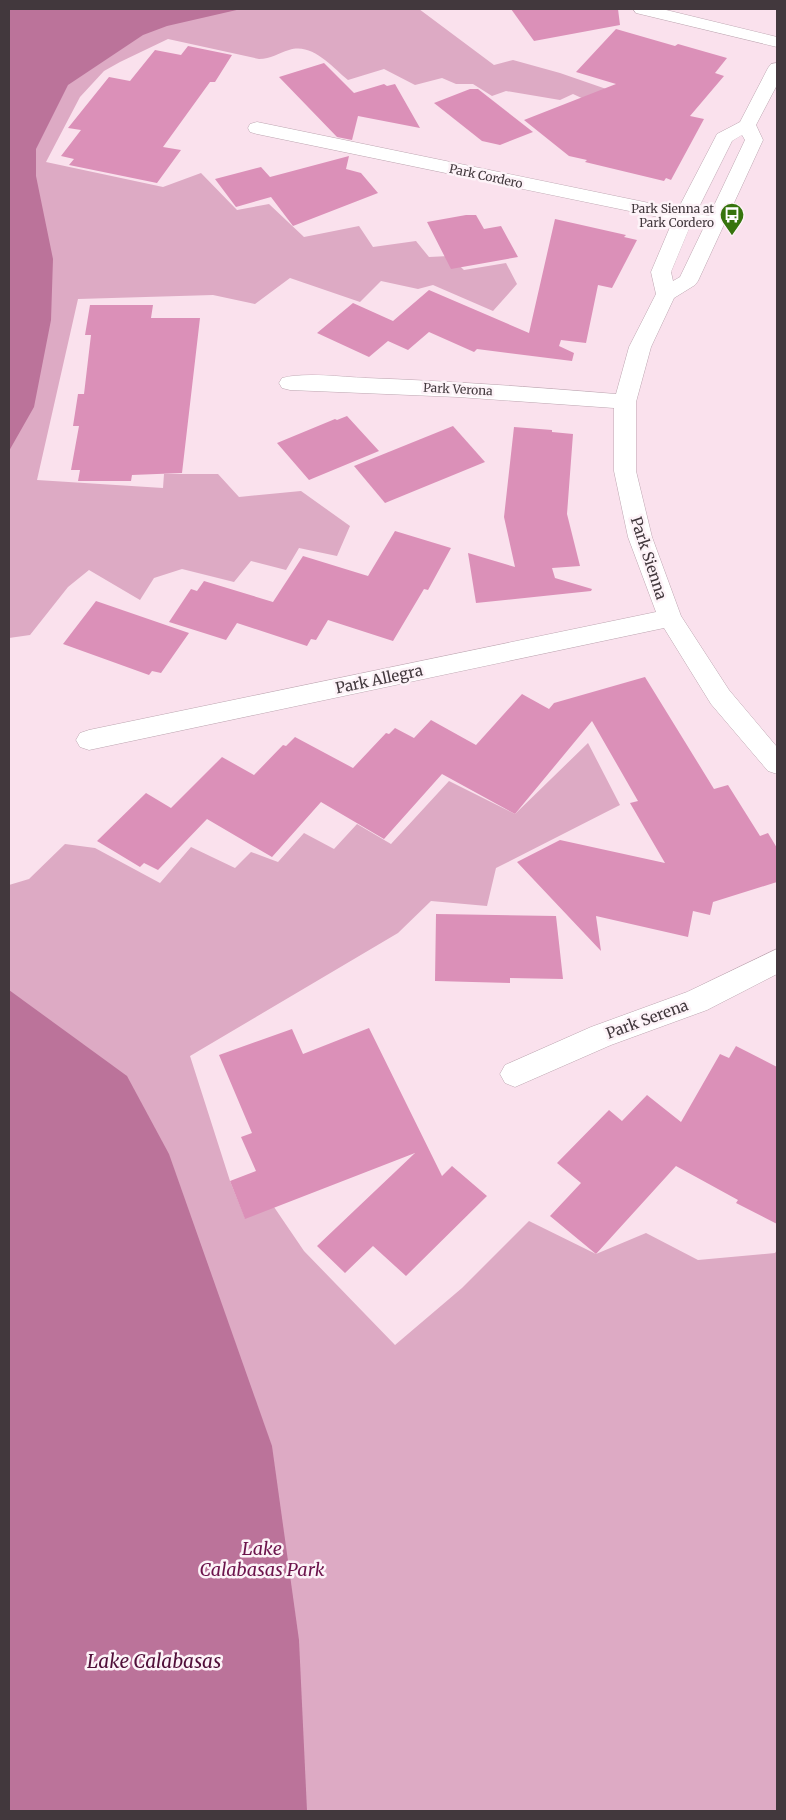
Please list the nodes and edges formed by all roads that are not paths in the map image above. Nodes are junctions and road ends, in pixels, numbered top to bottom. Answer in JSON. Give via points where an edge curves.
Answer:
{"nodes":[{"id":1,"x":642,"y":9,"type":"edge"},
{"id":2,"x":777,"y":42,"type":"edge"},
{"id":3,"x":777,"y":68,"type":"edge"},
{"id":4,"x":747,"y":125,"type":"junction"},
{"id":5,"x":257,"y":128,"type":"dead end"},
{"id":6,"x":684,"y":217,"type":"junction"},
{"id":7,"x":715,"y":224,"type":"junction"},
{"id":8,"x":666,"y":294,"type":"junction"},
{"id":9,"x":290,"y":383,"type":"dead end"},
{"id":10,"x":625,"y":402,"type":"junction"},
{"id":11,"x":670,"y":618,"type":"junction"},
{"id":12,"x":89,"y":740,"type":"dead end"},
{"id":13,"x":777,"y":764,"type":"edge"},
{"id":14,"x":777,"y":961,"type":"edge"},
{"id":15,"x":515,"y":1074,"type":"dead end"}],
"edges":[{"from":1,"to":2,"type":"street"},
{"from":3,"to":4,"type":"street"},
{"from":4,"to":6,"type":"street","via":[[724,138]]},
{"from":4,"to":7,"type":"street","via":[[754,140]]},
{"from":5,"to":6,"type":"street","name":"Park Cordero"},
{"from":6,"to":7,"type":"street","name":"Park Cordero"},
{"from":6,"to":8,"type":"street","via":[[661,272]]},
{"from":7,"to":8,"type":"street","via":[[688,281]]},
{"from":8,"to":10,"type":"street","name":"Park Sienna","via":[[640,347]]},
{"from":9,"to":10,"type":"street","name":"Park Verona","via":[[513,392]]},
{"from":10,"to":11,"type":"street","name":"Park Sienna","via":[[625,471],[640,537]]},
{"from":11,"to":12,"type":"street","name":"Park Allegra"},
{"from":11,"to":13,"type":"street","name":"Park Sienna","via":[[720,697]]},
{"from":14,"to":15,"type":"street","name":"Park Serena","via":[[697,1001],[601,1036]]}]}
